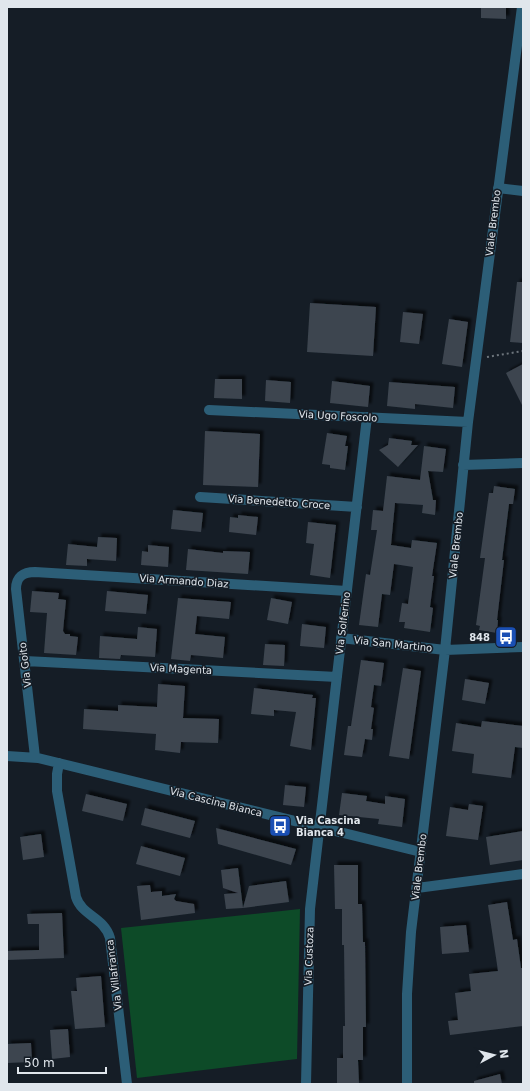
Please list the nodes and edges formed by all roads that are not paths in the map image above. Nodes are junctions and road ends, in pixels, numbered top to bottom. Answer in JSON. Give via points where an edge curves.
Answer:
{"nodes":[{"id":1,"x":522,"y":7,"type":"edge"},
{"id":2,"x":498,"y":188,"type":"junction"},
{"id":3,"x":523,"y":191,"type":"edge"},
{"id":4,"x":209,"y":410,"type":"dead end"},
{"id":5,"x":367,"y":418,"type":"junction"},
{"id":6,"x":468,"y":422,"type":"junction"},
{"id":7,"x":523,"y":463,"type":"edge"},
{"id":8,"x":463,"y":465,"type":"junction"},
{"id":9,"x":200,"y":497,"type":"dead end"},
{"id":10,"x":357,"y":507,"type":"junction"},
{"id":11,"x":22,"y":575,"type":"joint"},
{"id":12,"x":347,"y":591,"type":"junction"},
{"id":13,"x":341,"y":638,"type":"junction"},
{"id":14,"x":523,"y":647,"type":"edge"},
{"id":15,"x":445,"y":650,"type":"junction"},
{"id":16,"x":25,"y":661,"type":"junction"},
{"id":17,"x":337,"y":677,"type":"junction"},
{"id":18,"x":7,"y":756,"type":"edge"},
{"id":19,"x":35,"y":757,"type":"junction"},
{"id":20,"x":59,"y":763,"type":"junction"},
{"id":21,"x":319,"y":828,"type":"junction"},
{"id":22,"x":421,"y":852,"type":"junction"},
{"id":23,"x":523,"y":874,"type":"edge"},
{"id":24,"x":416,"y":888,"type":"junction"},
{"id":25,"x":127,"y":1084,"type":"edge"},
{"id":26,"x":306,"y":1084,"type":"edge"},
{"id":27,"x":407,"y":1084,"type":"edge"}],
"edges":[{"from":1,"to":2,"type":"street","name":"Viale Brembo"},
{"from":2,"to":3,"type":"street"},
{"from":2,"to":6,"type":"street","name":"Viale Brembo"},
{"from":4,"to":5,"type":"street","name":"Via Ugo Foscolo"},
{"from":5,"to":6,"type":"street","name":"Via Ugo Foscolo"},
{"from":5,"to":10,"type":"street","name":"Via Solferino"},
{"from":6,"to":8,"type":"street","name":"Viale Brembo"},
{"from":7,"to":8,"type":"street"},
{"from":8,"to":15,"type":"street","name":"Viale Brembo"},
{"from":9,"to":10,"type":"street","name":"Via Benedetto Croce"},
{"from":10,"to":12,"type":"street","name":"Via Solferino"},
{"from":11,"to":12,"type":"street","name":"Via Armando Diaz","via":[[43,572]]},
{"from":11,"to":16,"type":"street","name":"Via Goito","via":[[18,578],[16,586]]},
{"from":12,"to":13,"type":"street","name":"Via Solferino"},
{"from":13,"to":15,"type":"street","name":"Via San Martino"},
{"from":13,"to":17,"type":"street","name":"Via Solferino"},
{"from":14,"to":15,"type":"street","name":"Via San Martino"},
{"from":15,"to":22,"type":"street","name":"Viale Brembo"},
{"from":16,"to":17,"type":"street","name":"Via Magenta"},
{"from":16,"to":19,"type":"street","name":"Via Goito"},
{"from":17,"to":21,"type":"street","name":"Via Solferino"},
{"from":18,"to":19,"type":"street","name":"Via Cascina Bianca"},
{"from":19,"to":20,"type":"street","name":"Via Cascina Bianca"},
{"from":20,"to":21,"type":"street","name":"Via Cascina Bianca"},
{"from":20,"to":25,"type":"street","name":"Via Villafranca","via":[[57,791],[76,897],[83,909],[104,924],[110,938]]},
{"from":21,"to":22,"type":"street","name":"Via Cascina Bianca"},
{"from":21,"to":26,"type":"street","name":"Via Custoza","via":[[310,909]]},
{"from":22,"to":24,"type":"street","name":"Viale Brembo"},
{"from":23,"to":24,"type":"street"},
{"from":24,"to":27,"type":"street","name":"Viale Brembo","via":[[408,980]]}]}
